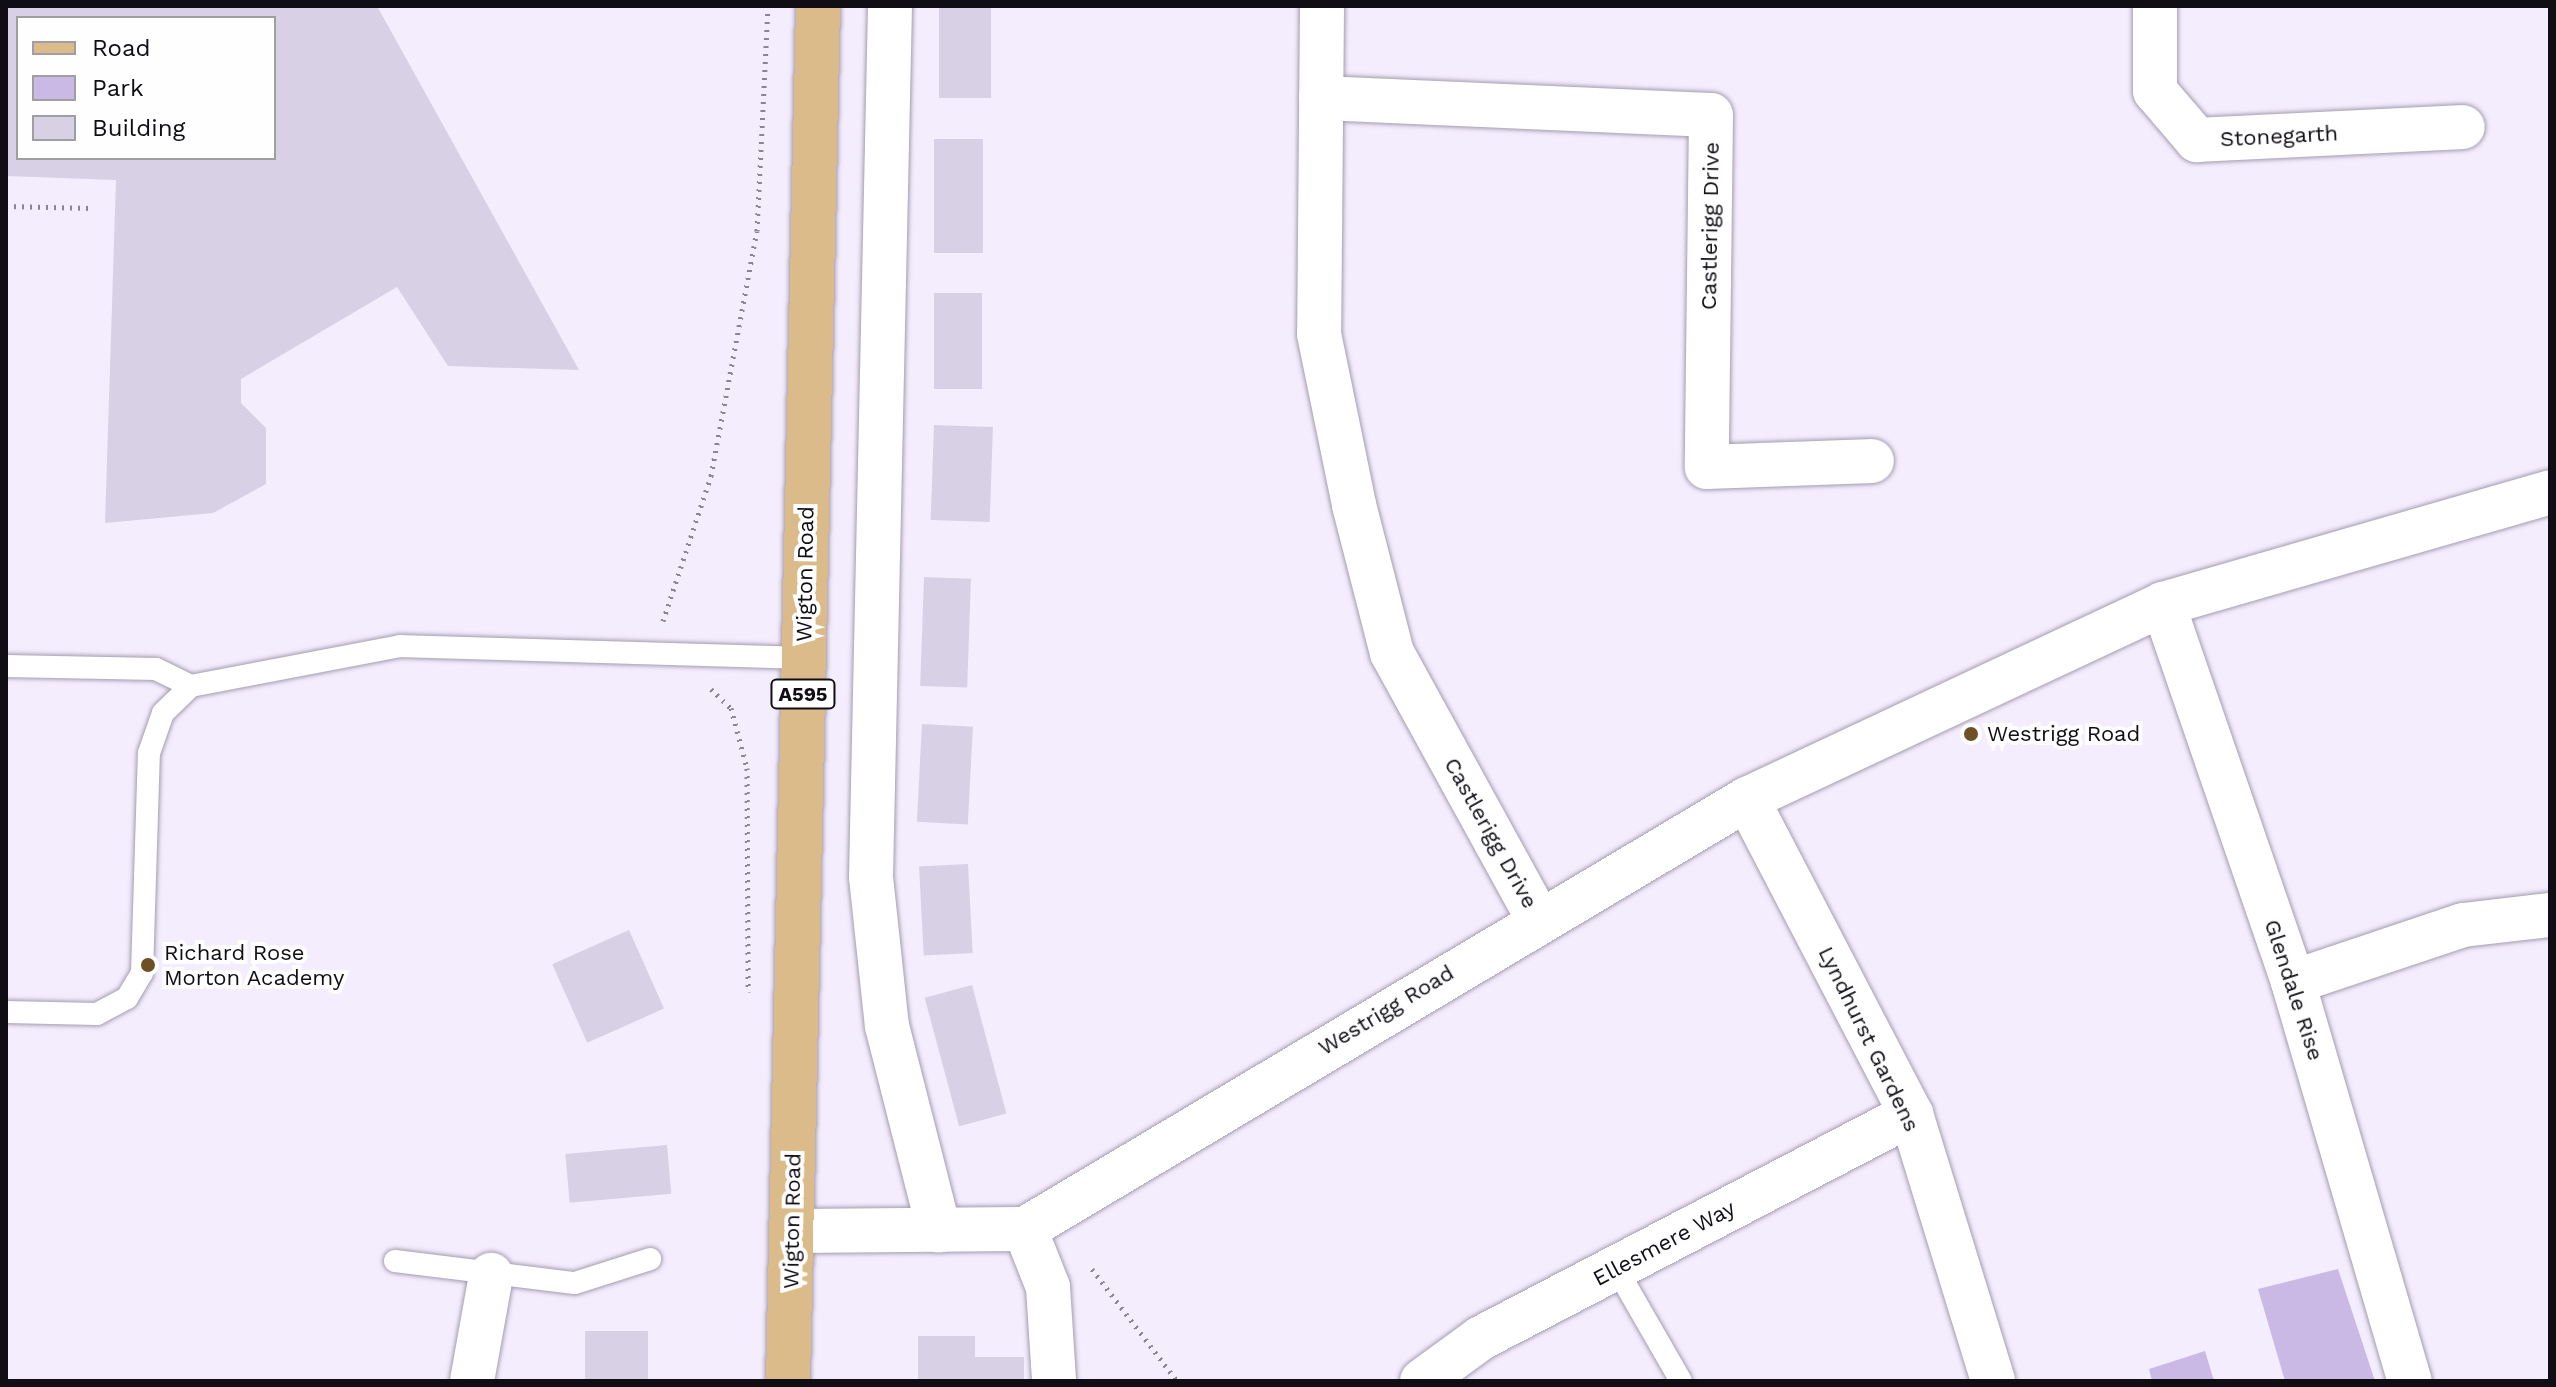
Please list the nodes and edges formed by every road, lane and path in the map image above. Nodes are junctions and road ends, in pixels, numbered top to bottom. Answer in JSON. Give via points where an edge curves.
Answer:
{"nodes":[{"id":1,"x":818,"y":6,"type":"edge"},
{"id":2,"x":890,"y":6,"type":"edge"},
{"id":3,"x":1322,"y":6,"type":"edge"},
{"id":4,"x":2155,"y":6,"type":"edge"},
{"id":5,"x":1321,"y":98,"type":"junction"},
{"id":6,"x":2463,"y":127,"type":"dead end"},
{"id":7,"x":6,"y":206,"type":"edge"},
{"id":8,"x":92,"y":208,"type":"dead end"},
{"id":9,"x":1872,"y":461,"type":"dead end"},
{"id":10,"x":2550,"y":492,"type":"edge"},
{"id":11,"x":2163,"y":604,"type":"junction"},
{"id":12,"x":804,"y":658,"type":"junction"},
{"id":13,"x":6,"y":666,"type":"edge"},
{"id":14,"x":191,"y":686,"type":"junction"},
{"id":15,"x":1747,"y":799,"type":"junction"},
{"id":16,"x":2550,"y":915,"type":"edge"},
{"id":17,"x":1538,"y":919,"type":"junction"},
{"id":18,"x":2293,"y":982,"type":"junction"},
{"id":19,"x":6,"y":1012,"type":"edge"},
{"id":20,"x":1911,"y":1114,"type":"junction"},
{"id":21,"x":1039,"y":1221,"type":"junction"},
{"id":22,"x":939,"y":1230,"type":"junction"},
{"id":23,"x":791,"y":1231,"type":"junction"},
{"id":24,"x":650,"y":1259,"type":"dead end"},
{"id":25,"x":395,"y":1261,"type":"dead end"},
{"id":26,"x":1616,"y":1268,"type":"junction"},
{"id":27,"x":491,"y":1275,"type":"junction"},
{"id":28,"x":472,"y":1381,"type":"edge"},
{"id":29,"x":788,"y":1381,"type":"edge"},
{"id":30,"x":1054,"y":1381,"type":"edge"},
{"id":31,"x":1177,"y":1381,"type":"edge"},
{"id":32,"x":1422,"y":1381,"type":"edge"},
{"id":33,"x":1681,"y":1381,"type":"edge"},
{"id":34,"x":1993,"y":1381,"type":"edge"},
{"id":35,"x":2410,"y":1381,"type":"edge"}],
"edges":[{"from":1,"to":12,"type":"main road","name":"Wigton Road","number":"A595"},
{"from":2,"to":22,"type":"street","via":[[871,877],[887,1026]]},
{"from":3,"to":5,"type":"street","name":"Castlerigg Drive"},
{"from":4,"to":6,"type":"street","name":"Stonegarth","via":[[2155,91],[2197,140]]},
{"from":5,"to":9,"type":"street","name":"Castlerigg Drive","via":[[1711,115],[1707,467]]},
{"from":5,"to":17,"type":"street","name":"Castlerigg Drive","via":[[1319,334],[1392,653]]},
{"from":7,"to":8,"type":"path"},
{"from":10,"to":11,"type":"street","name":"Westrigg Road"},
{"from":11,"to":15,"type":"street","name":"Westrigg Road"},
{"from":11,"to":18,"type":"street","name":"Glendale Rise"},
{"from":12,"to":14,"type":"lane","via":[[400,646]]},
{"from":12,"to":23,"type":"main road","name":"Wigton Road","number":"A595"},
{"from":13,"to":14,"type":"lane","via":[[156,669]]},
{"from":14,"to":19,"type":"lane","via":[[163,713],[149,753],[142,973],[127,998],[97,1014]]},
{"from":15,"to":17,"type":"street","name":"Westrigg Road"},
{"from":15,"to":20,"type":"street","name":"Lyndhurst Gardens"},
{"from":16,"to":18,"type":"street","via":[[2463,925]]},
{"from":17,"to":21,"type":"street","name":"Westrigg Road"},
{"from":18,"to":35,"type":"street","name":"Glendale Rise"},
{"from":20,"to":26,"type":"street","name":"Ellesmere Way"},
{"from":20,"to":34,"type":"street","name":"Lyndhurst Gardens"},
{"from":21,"to":22,"type":"street"},
{"from":21,"to":30,"type":"street"},
{"from":21,"to":31,"type":"path"},
{"from":22,"to":23,"type":"street"},
{"from":23,"to":29,"type":"main road","name":"Wigton Road","number":"A595"},
{"from":24,"to":27,"type":"lane","via":[[575,1283]]},
{"from":25,"to":27,"type":"lane"},
{"from":26,"to":32,"type":"street","name":"Ellesmere Way","via":[[1481,1338]]},
{"from":26,"to":33,"type":"lane"},
{"from":27,"to":28,"type":"street"}]}
